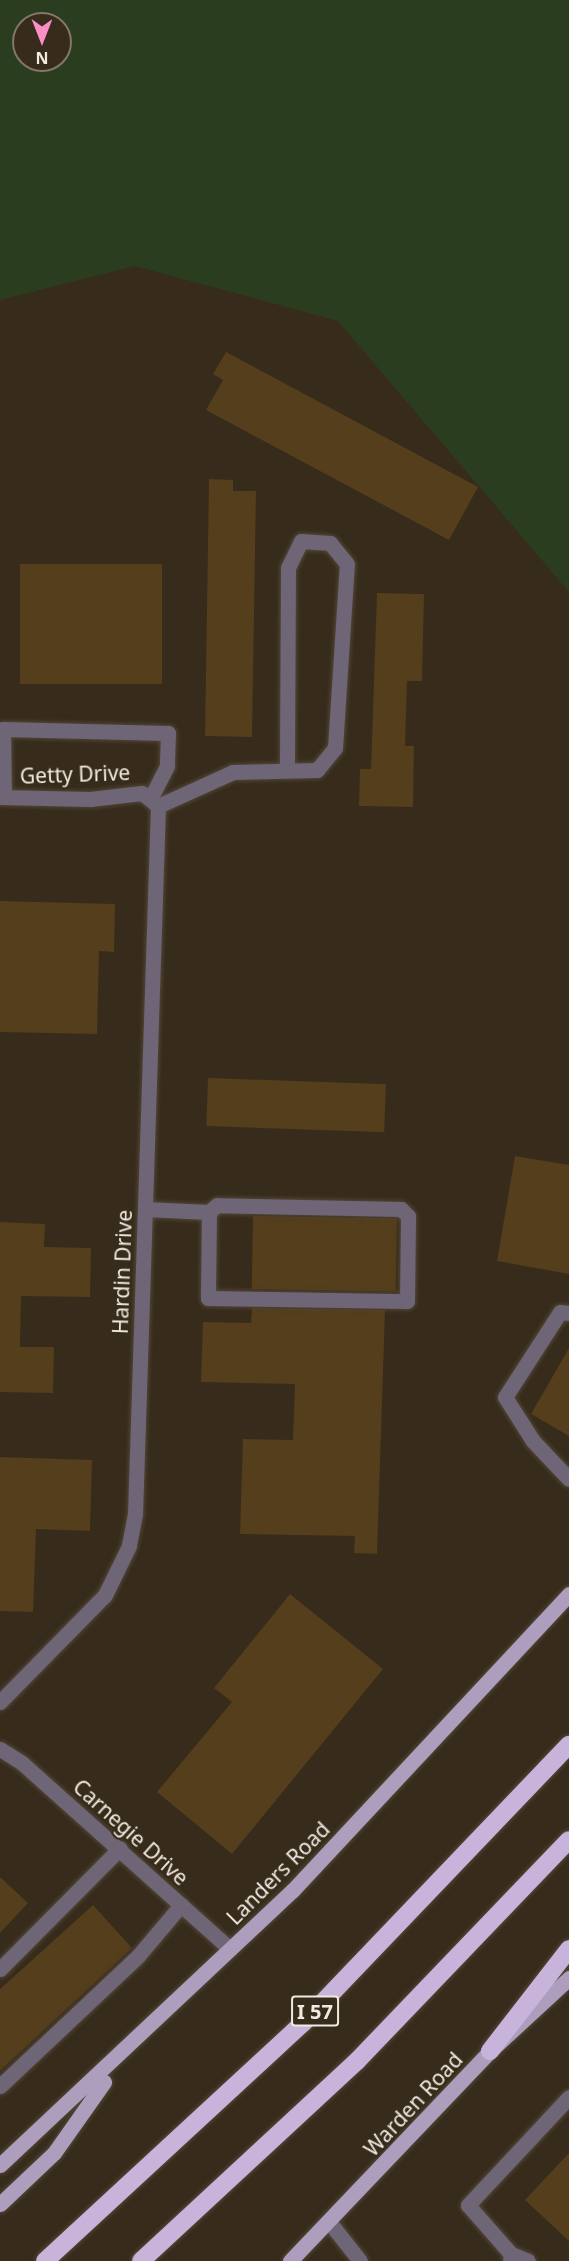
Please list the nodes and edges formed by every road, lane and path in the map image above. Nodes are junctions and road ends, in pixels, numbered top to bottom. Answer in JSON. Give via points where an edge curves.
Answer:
{"nodes":[{"id":1,"x":287,"y":768,"type":"junction"},
{"id":2,"x":2,"y":797,"type":"edge"},
{"id":3,"x":155,"y":802,"type":"junction"},
{"id":4,"x":145,"y":1209,"type":"junction"},
{"id":5,"x":208,"y":1212,"type":"junction"},
{"id":6,"x":569,"y":1313,"type":"edge"},
{"id":7,"x":569,"y":1479,"type":"edge"},
{"id":8,"x":569,"y":1594,"type":"edge"},
{"id":9,"x":0,"y":1702,"type":"edge"},
{"id":10,"x":569,"y":1745,"type":"edge"},
{"id":11,"x":0,"y":1749,"type":"edge"},
{"id":12,"x":569,"y":1840,"type":"edge"},
{"id":13,"x":120,"y":1848,"type":"junction"},
{"id":14,"x":181,"y":1905,"type":"junction"},
{"id":15,"x":230,"y":1949,"type":"junction"},
{"id":16,"x":569,"y":1949,"type":"edge"},
{"id":17,"x":0,"y":1969,"type":"edge"},
{"id":18,"x":569,"y":1978,"type":"edge"},
{"id":19,"x":490,"y":2051,"type":"junction"},
{"id":20,"x":124,"y":2053,"type":"junction"},
{"id":21,"x":0,"y":2086,"type":"edge"},
{"id":22,"x":569,"y":2097,"type":"edge"},
{"id":23,"x":0,"y":2165,"type":"edge"},
{"id":24,"x":0,"y":2204,"type":"edge"},
{"id":25,"x":330,"y":2223,"type":"junction"},
{"id":26,"x":510,"y":2257,"type":"edge"},
{"id":27,"x":45,"y":2261,"type":"edge"},
{"id":28,"x":141,"y":2261,"type":"edge"},
{"id":29,"x":290,"y":2261,"type":"edge"},
{"id":30,"x":360,"y":2261,"type":"edge"},
{"id":31,"x":528,"y":2261,"type":"edge"}],
"edges":[{"from":1,"to":1,"type":"street","via":[[317,770],[335,748],[347,564],[330,543],[301,541],[288,568]]},
{"from":1,"to":3,"type":"street","via":[[233,772]]},
{"from":2,"to":3,"type":"street","name":"Getty Drive","via":[[90,799],[142,793]]},
{"from":2,"to":3,"type":"street","via":[[3,729],[168,733],[166,766]]},
{"from":3,"to":4,"type":"street","name":"Hardin Drive"},
{"from":4,"to":5,"type":"street"},
{"from":4,"to":9,"type":"street","name":"Hardin Drive","via":[[135,1514],[129,1546],[105,1595]]},
{"from":5,"to":5,"type":"street","via":[[208,1298],[407,1301],[408,1216],[401,1209],[217,1205]]},
{"from":6,"to":7,"type":"street","via":[[560,1312],[505,1397],[533,1441]]},
{"from":8,"to":15,"type":"main road","name":"Landers Road","via":[[418,1760]]},
{"from":10,"to":27,"type":"highway","number":"I 57","via":[[303,2023]]},
{"from":11,"to":13,"type":"street","name":"Carnegie Drive"},
{"from":12,"to":28,"type":"highway","via":[[357,2061]]},
{"from":13,"to":14,"type":"street","name":"Carnegie Drive"},
{"from":13,"to":17,"type":"street"},
{"from":14,"to":15,"type":"street","name":"Carnegie Drive"},
{"from":14,"to":21,"type":"street","via":[[138,1956]]},
{"from":15,"to":20,"type":"main road","name":"Landers Road"},
{"from":16,"to":19,"type":"highway"},
{"from":18,"to":19,"type":"main road","name":"Warden Road"},
{"from":19,"to":25,"type":"main road","name":"Warden Road"},
{"from":20,"to":23,"type":"main road","name":"Landers Road"},
{"from":20,"to":24,"type":"main road","via":[[54,2153]]},
{"from":22,"to":26,"type":"street","via":[[468,2205]]},
{"from":25,"to":29,"type":"main road","name":"Warden Road"},
{"from":25,"to":30,"type":"street"},
{"from":26,"to":31,"type":"street"}]}
